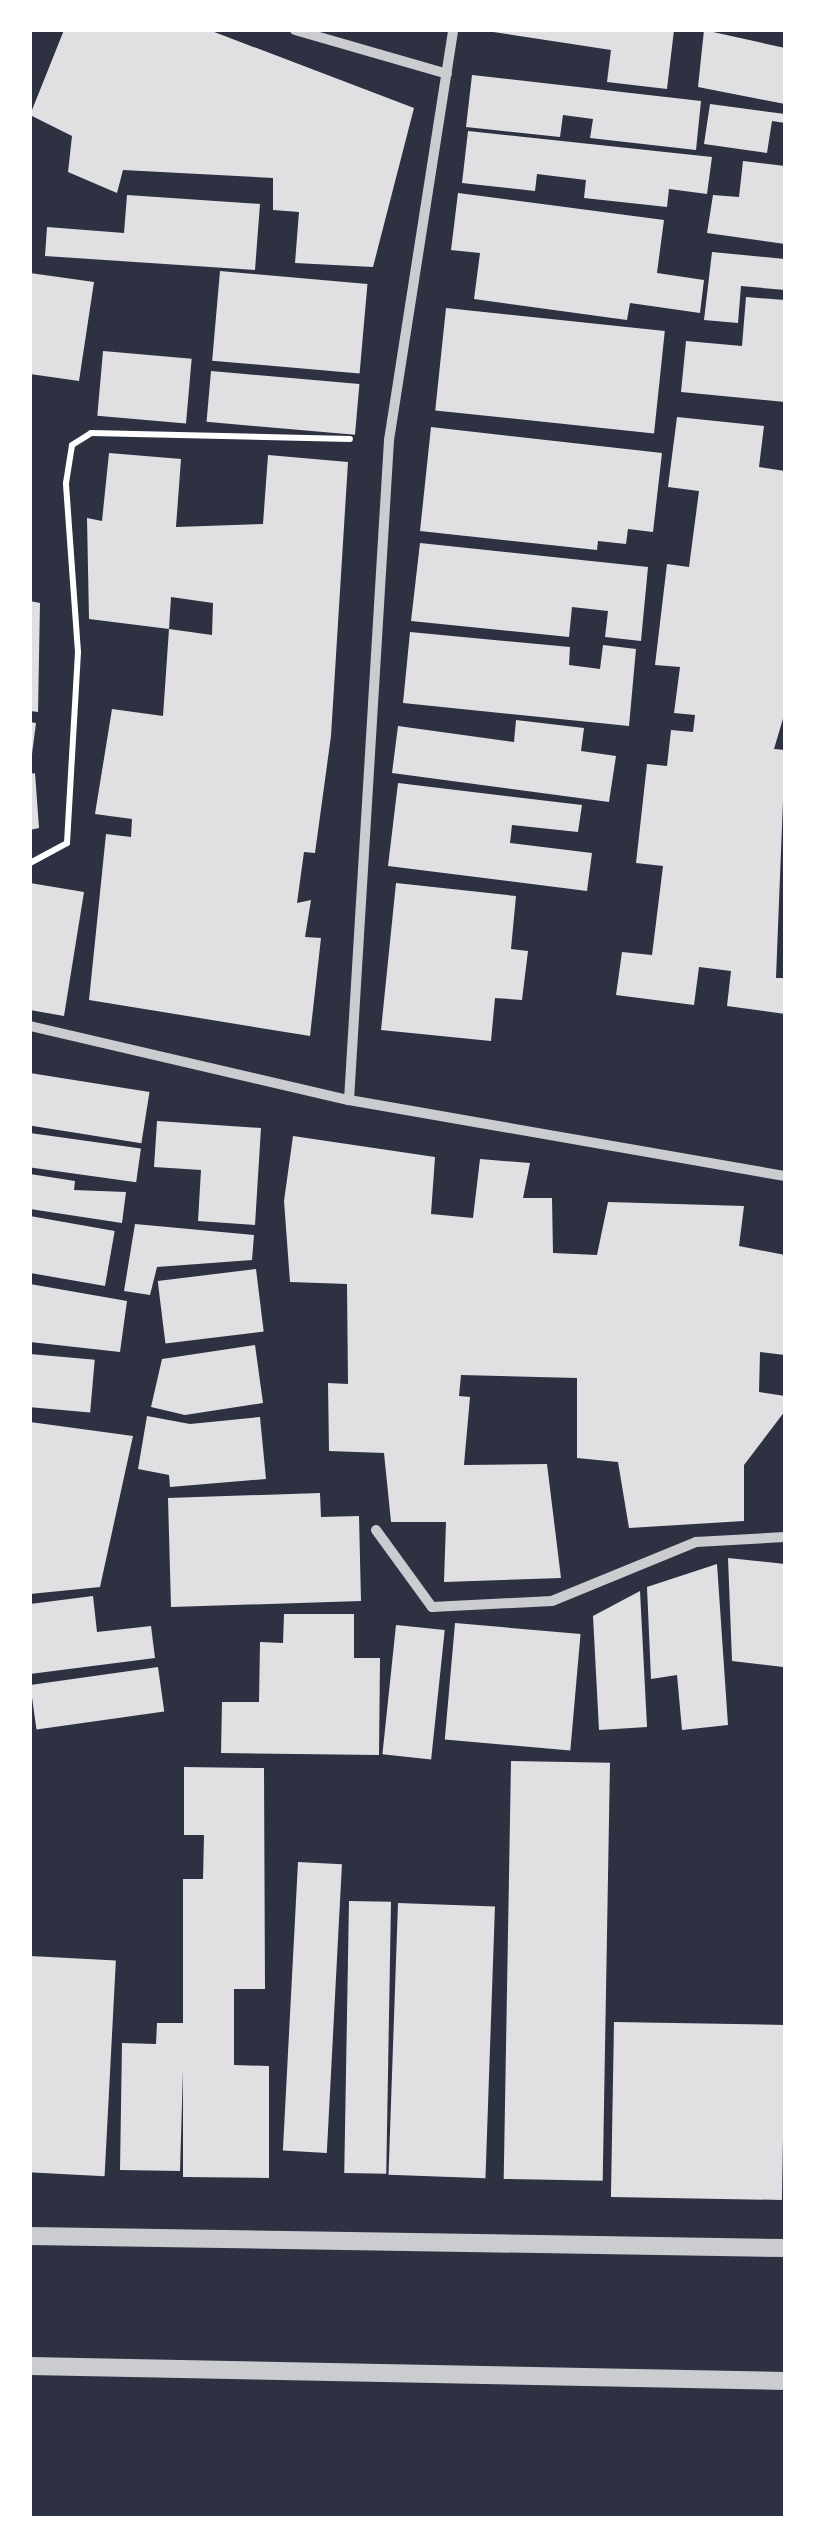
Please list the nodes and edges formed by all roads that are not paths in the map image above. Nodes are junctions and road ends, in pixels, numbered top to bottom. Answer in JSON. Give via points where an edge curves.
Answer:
{"nodes":[{"id":1,"x":295,"y":30,"type":"edge"},
{"id":2,"x":453,"y":30,"type":"edge"},
{"id":3,"x":447,"y":74,"type":"junction"},
{"id":4,"x":30,"y":1026,"type":"edge"},
{"id":5,"x":350,"y":1100,"type":"junction"},
{"id":6,"x":785,"y":1176,"type":"edge"},
{"id":7,"x":376,"y":1530,"type":"dead end"},
{"id":8,"x":785,"y":1537,"type":"edge"},
{"id":9,"x":30,"y":2236,"type":"edge"},
{"id":10,"x":785,"y":2248,"type":"edge"},
{"id":11,"x":30,"y":2366,"type":"edge"},
{"id":12,"x":785,"y":2381,"type":"edge"}],
"edges":[{"from":1,"to":3,"type":"street"},
{"from":2,"to":3,"type":"street"},
{"from":3,"to":5,"type":"street","via":[[389,440]]},
{"from":4,"to":5,"type":"street"},
{"from":5,"to":6,"type":"street"},
{"from":7,"to":8,"type":"street","via":[[432,1606],[552,1601],[696,1542]]},
{"from":9,"to":10,"type":"street"},
{"from":11,"to":12,"type":"street"}]}
